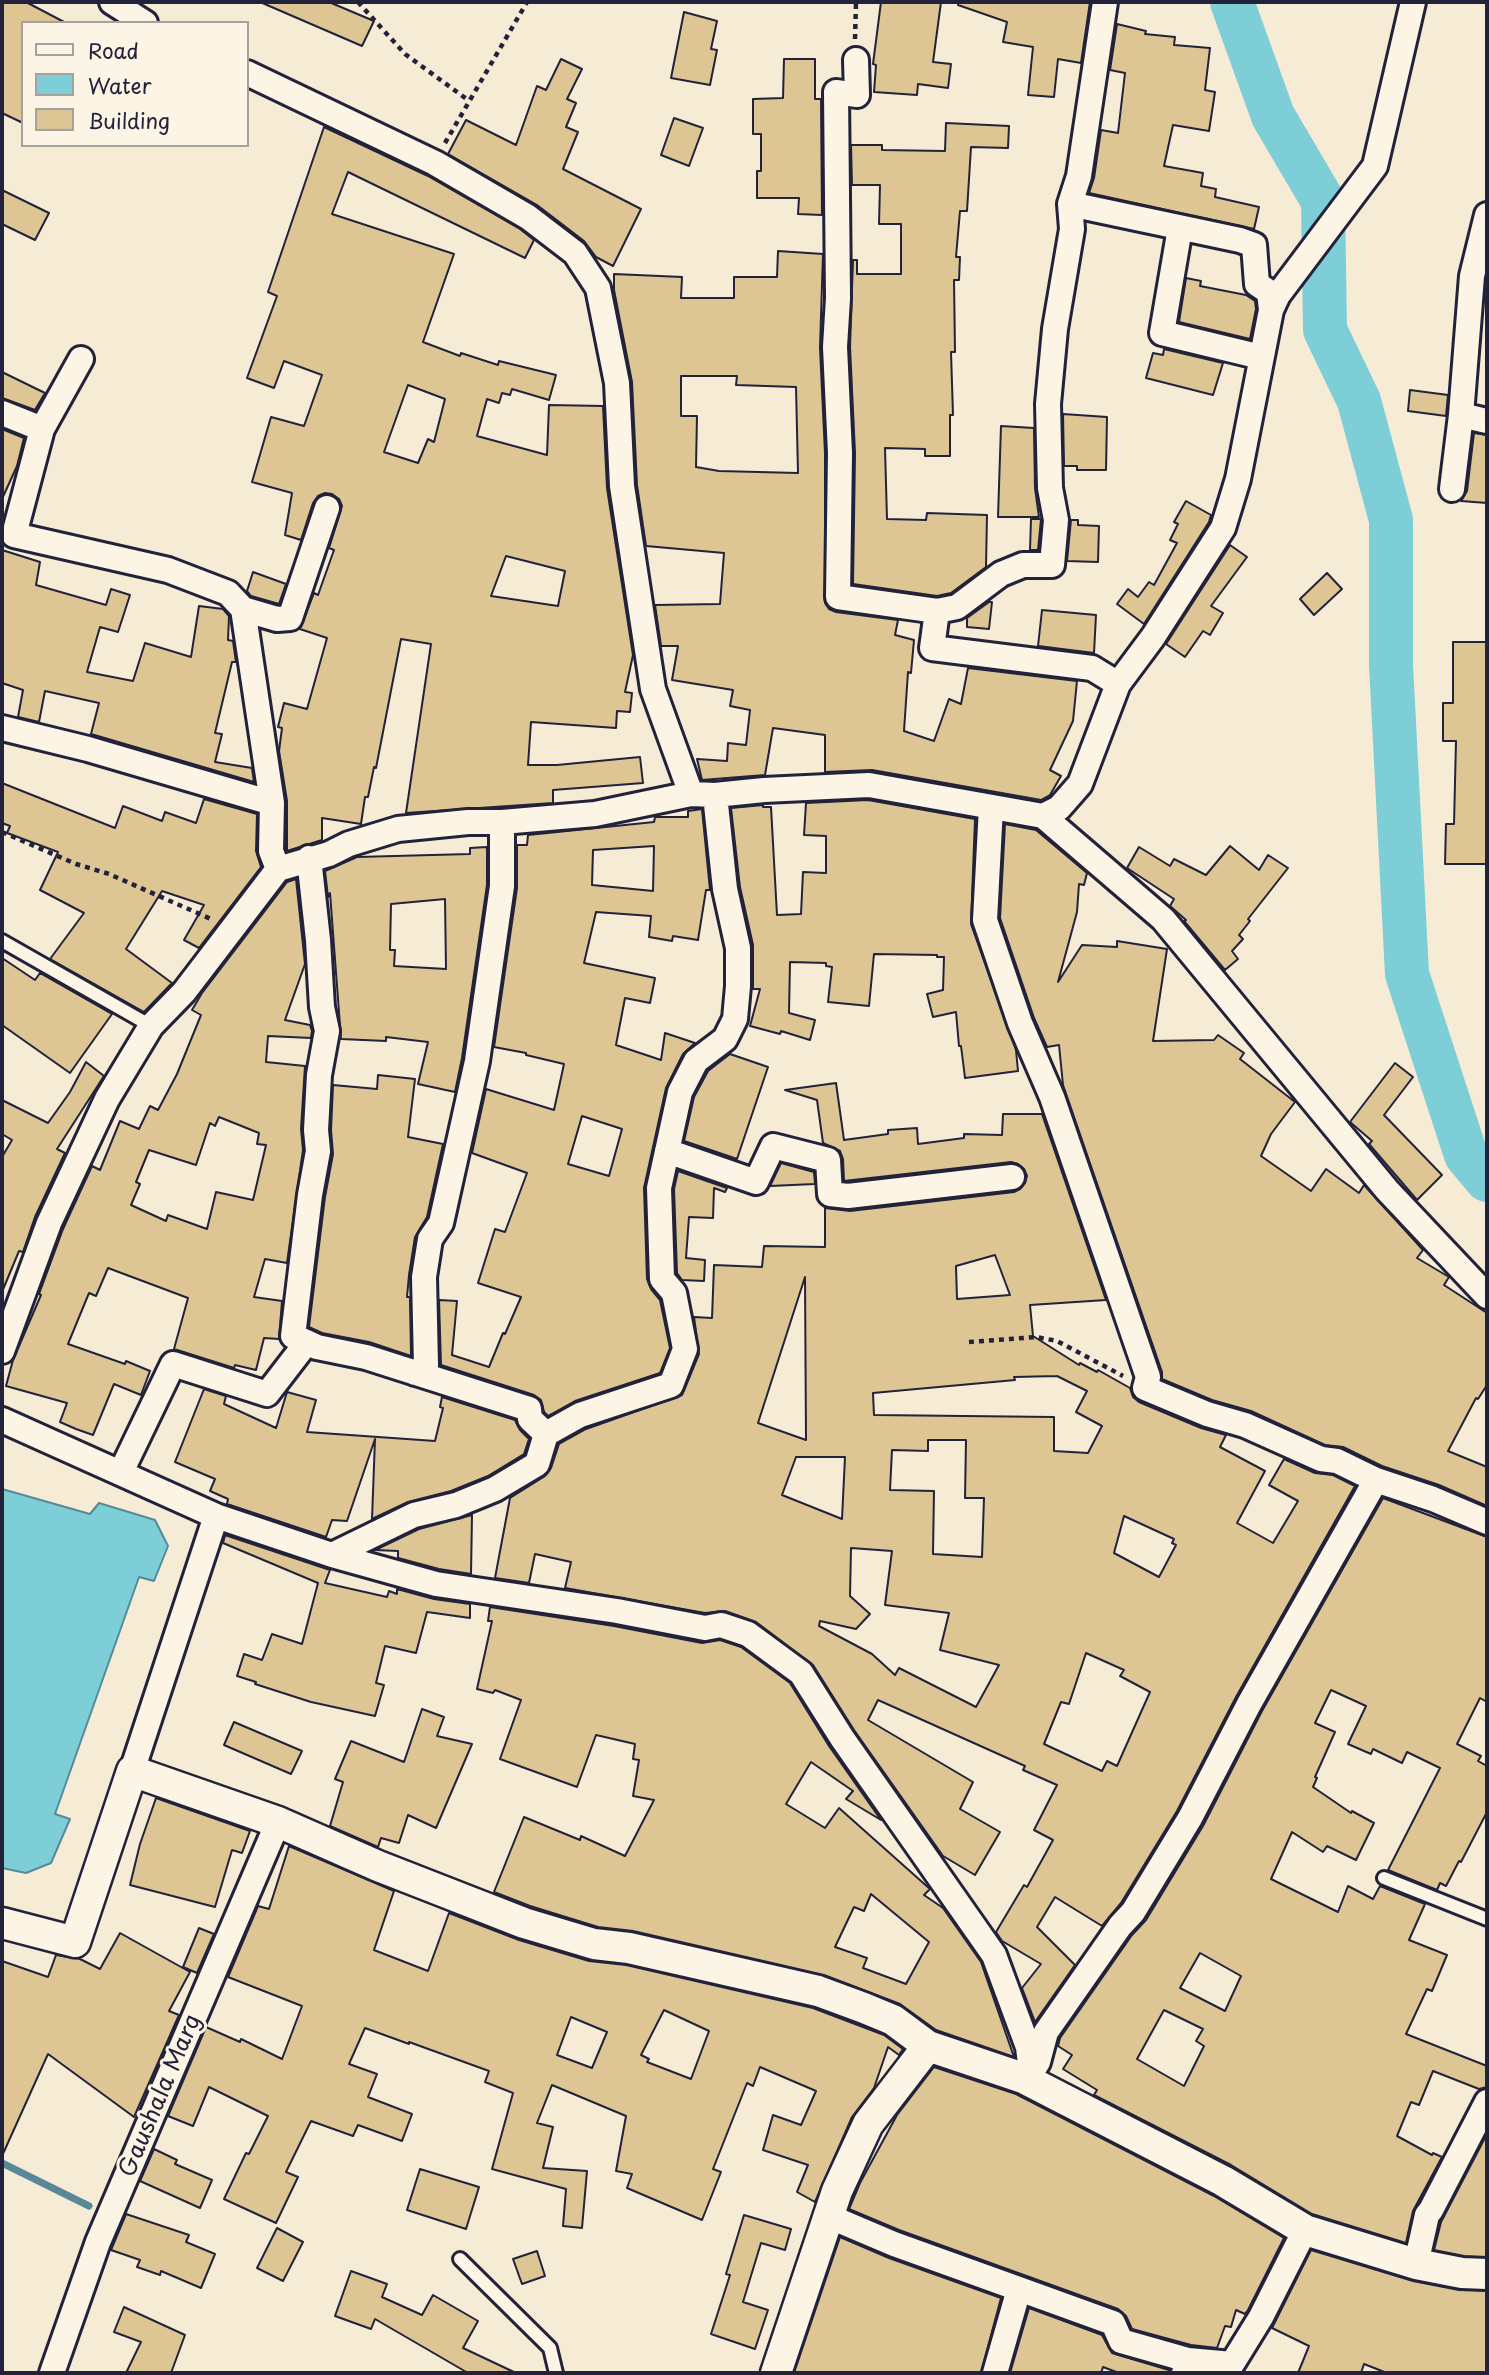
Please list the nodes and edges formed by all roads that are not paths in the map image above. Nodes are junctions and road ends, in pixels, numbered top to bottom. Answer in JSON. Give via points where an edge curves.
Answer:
{"nodes":[{"id":1,"x":112,"y":2,"type":"edge"},
{"id":2,"x":1105,"y":2,"type":"edge"},
{"id":3,"x":1413,"y":2,"type":"edge"},
{"id":4,"x":142,"y":21,"type":"edge"},
{"id":5,"x":856,"y":60,"type":"road end"},
{"id":6,"x":248,"y":73,"type":"edge"},
{"id":7,"x":1070,"y":204,"type":"junction"},
{"id":8,"x":1487,"y":215,"type":"edge"},
{"id":9,"x":1180,"y":228,"type":"junction"},
{"id":10,"x":1274,"y":303,"type":"junction"},
{"id":11,"x":1261,"y":357,"type":"junction"},
{"id":12,"x":81,"y":359,"type":"dead end"},
{"id":13,"x":2,"y":413,"type":"edge"},
{"id":14,"x":1461,"y":415,"type":"junction"},
{"id":15,"x":1487,"y":421,"type":"edge"},
{"id":16,"x":42,"y":429,"type":"junction"},
{"id":17,"x":1452,"y":489,"type":"dead end"},
{"id":18,"x":327,"y":508,"type":"dead end"},
{"id":19,"x":243,"y":609,"type":"junction"},
{"id":20,"x":937,"y":611,"type":"junction"},
{"id":21,"x":1118,"y":684,"type":"junction"},
{"id":22,"x":2,"y":728,"type":"edge"},
{"id":23,"x":691,"y":794,"type":"junction"},
{"id":24,"x":715,"y":795,"type":"junction"},
{"id":25,"x":272,"y":803,"type":"junction"},
{"id":26,"x":991,"y":807,"type":"junction"},
{"id":27,"x":1043,"y":816,"type":"junction"},
{"id":28,"x":502,"y":822,"type":"junction"},
{"id":29,"x":309,"y":858,"type":"junction"},
{"id":30,"x":278,"y":869,"type":"junction"},
{"id":31,"x":2,"y":941,"type":"edge"},
{"id":32,"x":151,"y":1026,"type":"junction"},
{"id":33,"x":667,"y":1151,"type":"junction"},
{"id":34,"x":1012,"y":1177,"type":"dead end"},
{"id":35,"x":1487,"y":1296,"type":"edge"},
{"id":36,"x":307,"y":1342,"type":"junction"},
{"id":37,"x":2,"y":1351,"type":"edge"},
{"id":38,"x":415,"y":1373,"type":"junction"},
{"id":39,"x":2,"y":1420,"type":"edge"},
{"id":40,"x":546,"y":1434,"type":"junction"},
{"id":41,"x":121,"y":1472,"type":"junction"},
{"id":42,"x":1376,"y":1480,"type":"junction"},
{"id":43,"x":216,"y":1516,"type":"junction"},
{"id":44,"x":1487,"y":1522,"type":"edge"},
{"id":45,"x":332,"y":1555,"type":"junction"},
{"id":46,"x":132,"y":1771,"type":"junction"},
{"id":47,"x":278,"y":1822,"type":"junction"},
{"id":48,"x":1384,"y":1878,"type":"dead end"},
{"id":49,"x":1487,"y":1919,"type":"edge"},
{"id":50,"x":2,"y":1923,"type":"edge"},
{"id":51,"x":929,"y":2046,"type":"junction"},
{"id":52,"x":1027,"y":2075,"type":"junction"},
{"id":53,"x":1487,"y":2102,"type":"edge"},
{"id":54,"x":828,"y":2216,"type":"junction"},
{"id":55,"x":1305,"y":2230,"type":"junction"},
{"id":56,"x":460,"y":2259,"type":"dead end"},
{"id":57,"x":1416,"y":2264,"type":"junction"},
{"id":58,"x":1487,"y":2274,"type":"edge"},
{"id":59,"x":1018,"y":2289,"type":"junction"},
{"id":60,"x":1186,"y":2367,"type":"edge"},
{"id":61,"x":52,"y":2373,"type":"edge"},
{"id":62,"x":556,"y":2373,"type":"edge"},
{"id":63,"x":776,"y":2373,"type":"edge"},
{"id":64,"x":995,"y":2373,"type":"edge"}],
"edges":[{"from":1,"to":4,"type":"street"},
{"from":2,"to":7,"type":"street","via":[[1079,176]]},
{"from":3,"to":10,"type":"street","via":[[1375,166]]},
{"from":5,"to":20,"type":"street","via":[[857,95],[836,92],[838,597]]},
{"from":6,"to":23,"type":"street","via":[[435,163],[528,216],[575,253],[598,288],[617,383],[622,486],[653,689]]},
{"from":7,"to":9,"type":"street"},
{"from":7,"to":20,"type":"street","via":[[1072,229],[1048,404],[1050,488],[1056,520],[1052,565],[1023,565],[1001,574],[957,607]]},
{"from":8,"to":14,"type":"street","via":[[1472,276]]},
{"from":9,"to":10,"type":"street","via":[[1254,245],[1258,284]]},
{"from":9,"to":11,"type":"street","via":[[1162,333]]},
{"from":10,"to":11,"type":"street"},
{"from":11,"to":21,"type":"street","via":[[1238,479],[1223,528]]},
{"from":12,"to":16,"type":"street"},
{"from":13,"to":16,"type":"street"},
{"from":14,"to":15,"type":"street"},
{"from":14,"to":17,"type":"street"},
{"from":16,"to":19,"type":"street","via":[[14,535],[169,570],[228,593]]},
{"from":18,"to":19,"type":"street","via":[[290,618]]},
{"from":19,"to":25,"type":"street"},
{"from":20,"to":21,"type":"street","via":[[932,648],[1092,668]]},
{"from":21,"to":27,"type":"street","via":[[1080,784],[1059,808]]},
{"from":22,"to":25,"type":"street"},
{"from":23,"to":24,"type":"street"},
{"from":23,"to":28,"type":"street","via":[[595,814]]},
{"from":24,"to":26,"type":"street","via":[[869,785]]},
{"from":24,"to":33,"type":"street","via":[[725,890],[738,948],[735,1019],[725,1039],[696,1061],[680,1092]]},
{"from":25,"to":30,"type":"street","via":[[271,851]]},
{"from":26,"to":27,"type":"street"},
{"from":26,"to":42,"type":"street","via":[[985,920],[1020,1023],[1052,1097],[1148,1377],[1145,1388]]},
{"from":27,"to":35,"type":"street","via":[[1163,919],[1387,1190]]},
{"from":28,"to":29,"type":"street","via":[[398,829]]},
{"from":28,"to":38,"type":"street","via":[[502,886],[477,1061],[441,1223],[430,1239],[424,1277],[426,1365]]},
{"from":29,"to":30,"type":"street"},
{"from":29,"to":36,"type":"street","via":[[327,1031],[319,1075],[318,1151],[293,1336]]},
{"from":30,"to":32,"type":"street","via":[[184,992]]},
{"from":31,"to":32,"type":"lane"},
{"from":32,"to":37,"type":"street","via":[[107,1099],[49,1223]]},
{"from":33,"to":34,"type":"street","via":[[756,1182],[773,1146],[828,1160],[830,1194],[848,1196]]},
{"from":33,"to":40,"type":"street","via":[[659,1188],[662,1279],[674,1293],[685,1349],[671,1385],[580,1415]]},
{"from":36,"to":38,"type":"street"},
{"from":36,"to":41,"type":"street","via":[[267,1394],[173,1364]]},
{"from":38,"to":40,"type":"street","via":[[529,1409],[530,1419]]},
{"from":39,"to":41,"type":"street"},
{"from":40,"to":45,"type":"street","via":[[537,1464],[495,1489],[456,1506],[414,1515]]},
{"from":41,"to":43,"type":"street"},
{"from":42,"to":44,"type":"street"},
{"from":42,"to":52,"type":"street","via":[[1190,1818],[1133,1912],[1046,2032],[1038,2063]]},
{"from":43,"to":45,"type":"street"},
{"from":43,"to":46,"type":"street"},
{"from":45,"to":52,"type":"street","via":[[436,1584],[705,1628],[720,1625],[748,1634],[786,1660],[802,1673],[842,1738],[994,1955],[1028,2047]]},
{"from":46,"to":47,"type":"street"},
{"from":46,"to":50,"type":"street","via":[[75,1942]]},
{"from":47,"to":51,"type":"street","via":[[524,1923],[594,1944],[818,1991],[893,2020]]},
{"from":47,"to":61,"type":"street","name":"Gaushala Marg","via":[[98,2242]]},
{"from":48,"to":49,"type":"lane"},
{"from":51,"to":52,"type":"street"},
{"from":51,"to":54,"type":"street","via":[[868,2124]]},
{"from":52,"to":55,"type":"street"},
{"from":53,"to":57,"type":"street","via":[[1427,2215]]},
{"from":54,"to":59,"type":"street"},
{"from":54,"to":63,"type":"street"},
{"from":55,"to":57,"type":"street"},
{"from":55,"to":60,"type":"street","via":[[1232,2364]]},
{"from":56,"to":62,"type":"lane","via":[[550,2348]]},
{"from":57,"to":58,"type":"street"},
{"from":59,"to":60,"type":"street","via":[[1113,2323],[1121,2341]]},
{"from":59,"to":64,"type":"street"}]}
